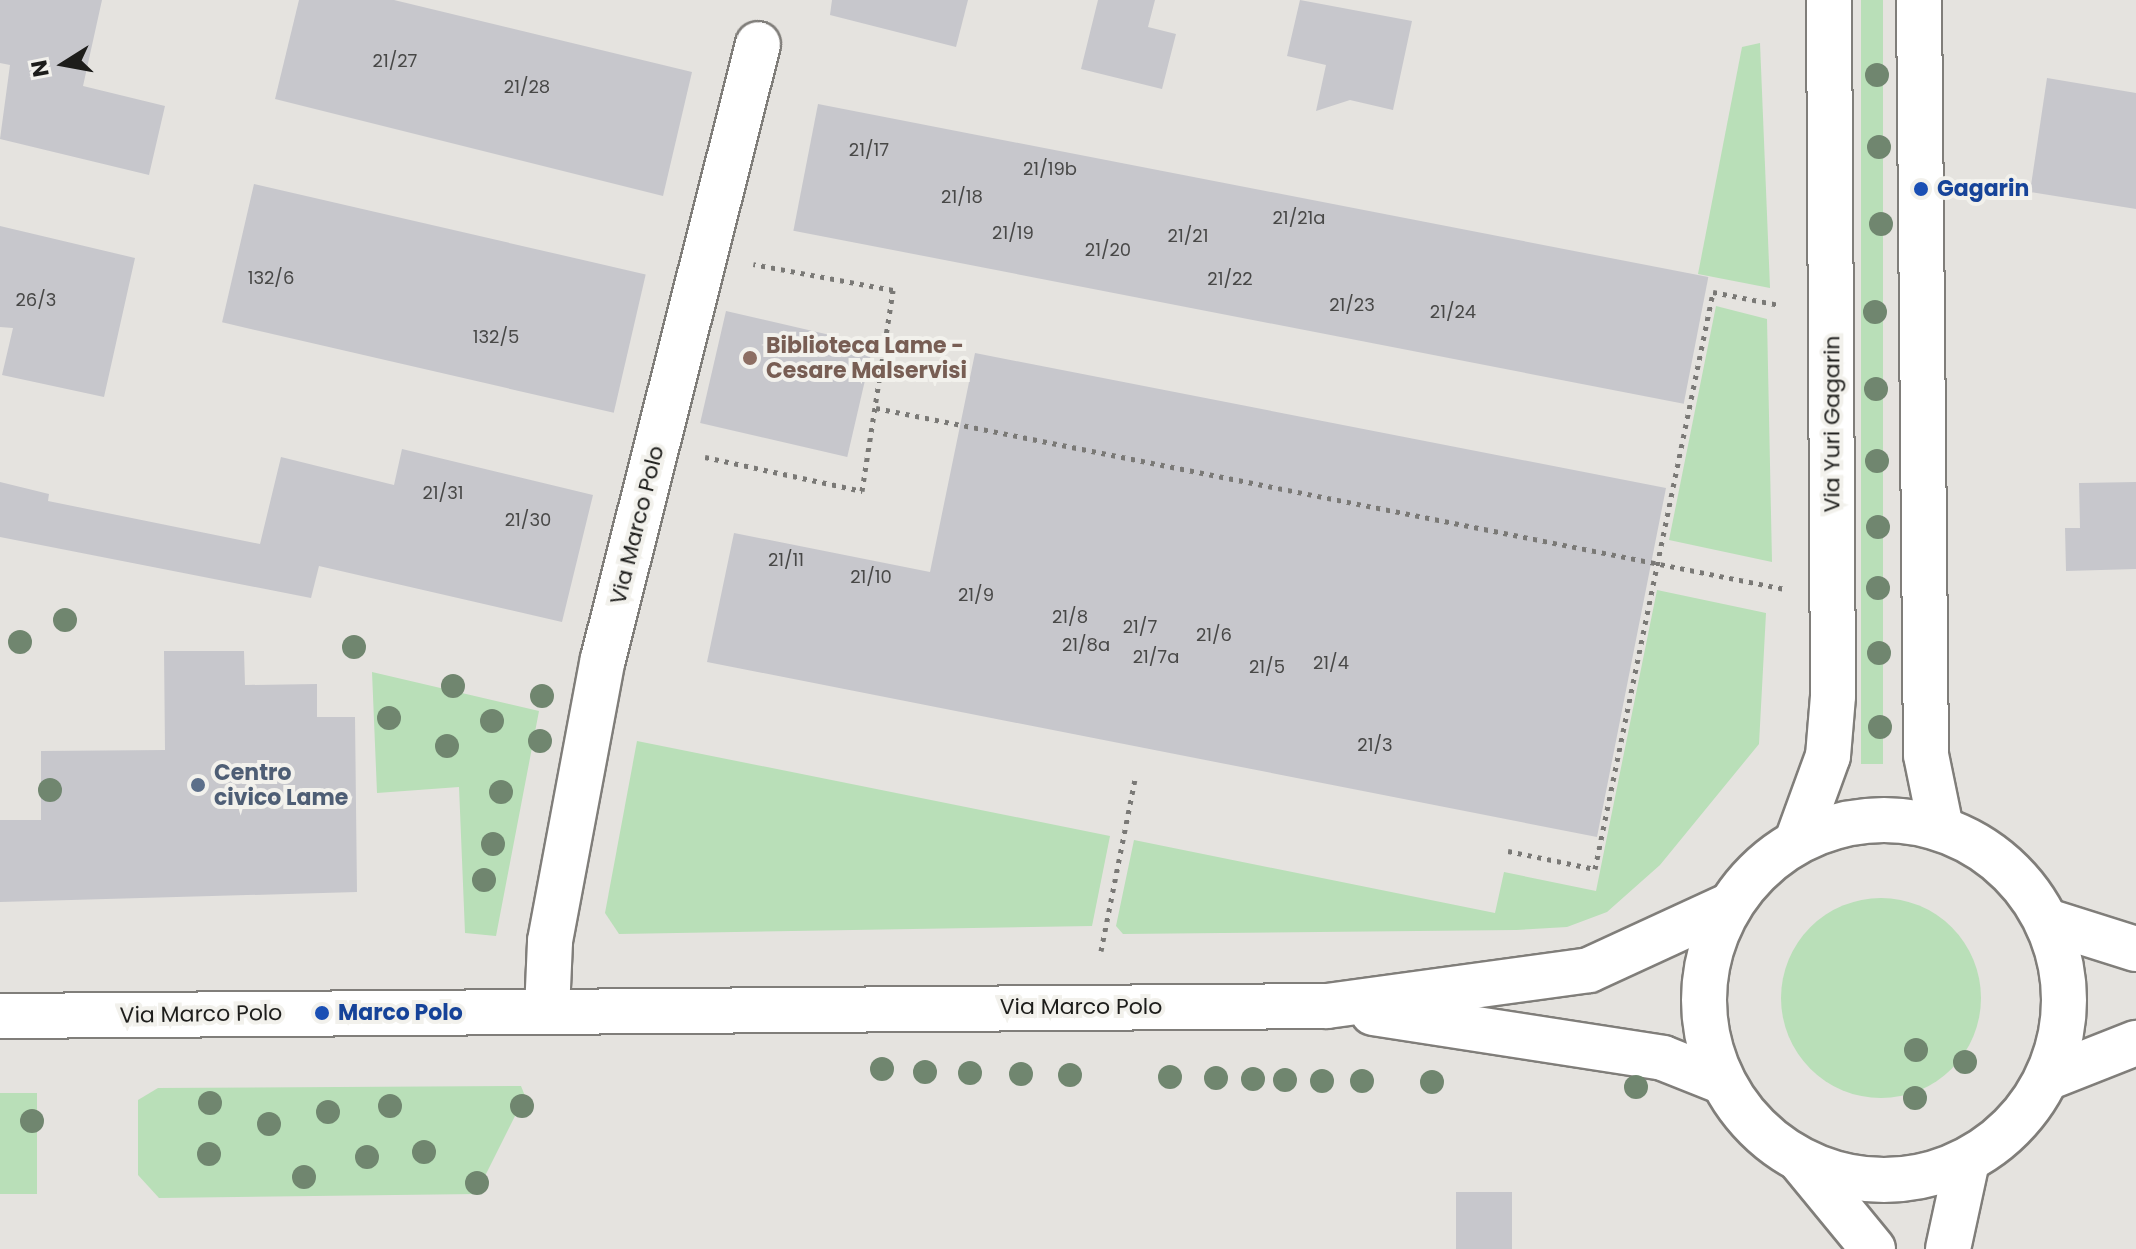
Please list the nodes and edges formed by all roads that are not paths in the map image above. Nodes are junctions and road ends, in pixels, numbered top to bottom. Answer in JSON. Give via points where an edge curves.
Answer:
{"nodes":[{"id":1,"x":1829,"y":0,"type":"edge"},
{"id":2,"x":1919,"y":0,"type":"edge"},
{"id":3,"x":758,"y":44,"type":"dead end"},
{"id":4,"x":1941,"y":828,"type":"junction"},
{"id":5,"x":1797,"y":841,"type":"junction"},
{"id":6,"x":1730,"y":905,"type":"junction"},
{"id":7,"x":2047,"y":921,"type":"junction"},
{"id":8,"x":2136,"y":949,"type":"edge"},
{"id":9,"x":1327,"y":1006,"type":"junction"},
{"id":10,"x":547,"y":1011,"type":"junction"},
{"id":11,"x":0,"y":1016,"type":"edge"},
{"id":12,"x":2136,"y":1043,"type":"edge"},
{"id":13,"x":2047,"y":1078,"type":"junction"},
{"id":14,"x":1723,"y":1082,"type":"junction"},
{"id":15,"x":1800,"y":1160,"type":"junction"},
{"id":16,"x":1967,"y":1161,"type":"junction"},
{"id":17,"x":1873,"y":1249,"type":"edge"},
{"id":18,"x":1948,"y":1249,"type":"edge"}],
"edges":[{"from":1,"to":5,"type":"main road","name":"Via Yuri Gagarin","via":[[1833,708],[1828,756]]},
{"from":2,"to":4,"type":"main road","via":[[1925,711],[1928,783]]},
{"from":3,"to":10,"type":"main road","name":"Via Marco Polo","via":[[603,659],[550,941]]},
{"from":4,"to":5,"type":"main road","via":[[1865,820]]},
{"from":4,"to":7,"type":"main road","via":[[2008,868]]},
{"from":5,"to":6,"type":"main road","via":[[1754,873]]},
{"from":6,"to":9,"type":"main road","name":"Via Marco Polo","via":[[1589,970]]},
{"from":6,"to":14,"type":"main road","via":[[1703,995]]},
{"from":7,"to":8,"type":"main road"},
{"from":7,"to":13,"type":"main road","via":[[2064,992]]},
{"from":9,"to":10,"type":"main road","name":"Via Marco Polo"},
{"from":9,"to":14,"type":"main road","name":"Via Marco Polo","via":[[1663,1058]]},
{"from":10,"to":11,"type":"main road","name":"Via Marco Polo"},
{"from":12,"to":13,"type":"main road"},
{"from":13,"to":16,"type":"main road","via":[[2022,1117]]},
{"from":14,"to":15,"type":"main road","via":[[1750,1121]]},
{"from":15,"to":16,"type":"main road","via":[[1844,1176],[1890,1181]]},
{"from":15,"to":17,"type":"main road"},
{"from":16,"to":18,"type":"main road"}]}
